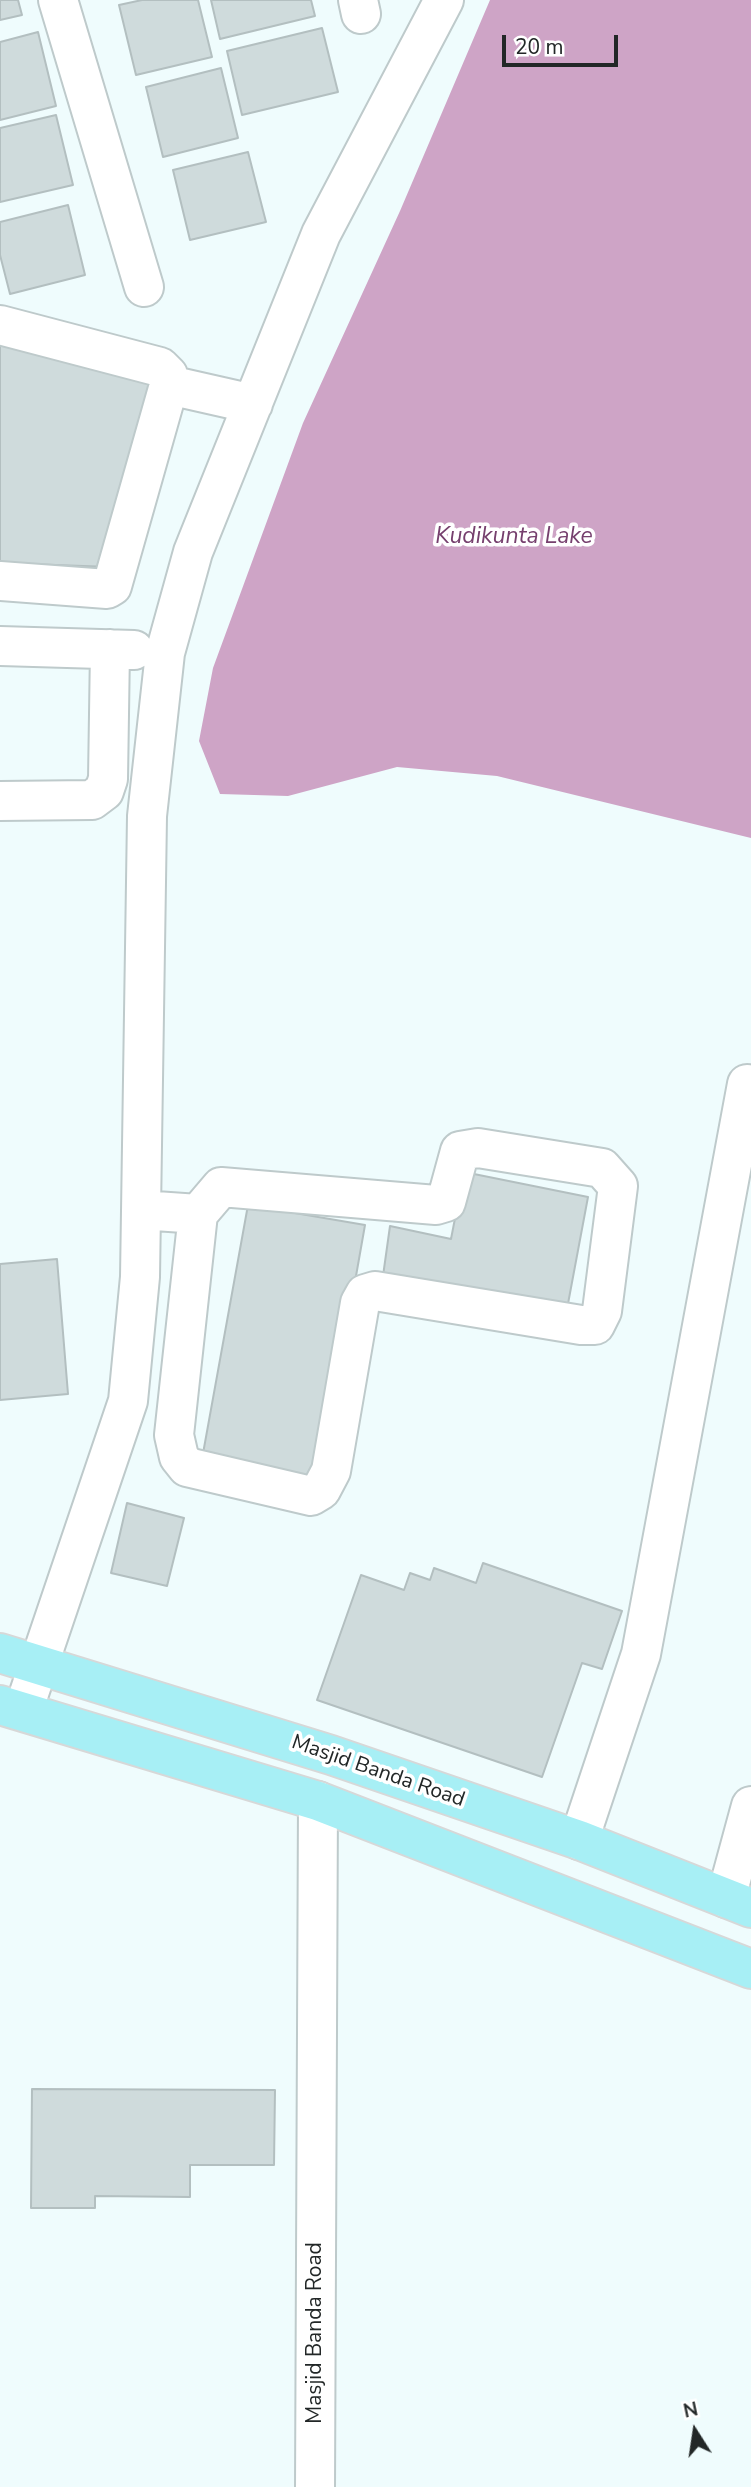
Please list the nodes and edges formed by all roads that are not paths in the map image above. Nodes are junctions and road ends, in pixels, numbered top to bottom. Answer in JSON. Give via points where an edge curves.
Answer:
{"nodes":[{"id":1,"x":58,"y":0,"type":"edge"},
{"id":2,"x":444,"y":0,"type":"edge"},
{"id":3,"x":144,"y":287,"type":"dead end"},
{"id":4,"x":0,"y":325,"type":"edge"},
{"id":5,"x":169,"y":385,"type":"junction"},
{"id":6,"x":253,"y":404,"type":"junction"},
{"id":7,"x":0,"y":582,"type":"edge"},
{"id":8,"x":0,"y":646,"type":"edge"},
{"id":9,"x":110,"y":649,"type":"junction"},
{"id":10,"x":165,"y":653,"type":"junction"},
{"id":11,"x":0,"y":801,"type":"edge"},
{"id":12,"x":747,"y":1084,"type":"dead end"},
{"id":13,"x":141,"y":1210,"type":"junction"},
{"id":14,"x":198,"y":1214,"type":"junction"},
{"id":15,"x":0,"y":1653,"type":"edge"},
{"id":16,"x":41,"y":1664,"type":"junction"},
{"id":17,"x":11,"y":1708,"type":"edge"},
{"id":18,"x":317,"y":1801,"type":"junction"},
{"id":19,"x":751,"y":1805,"type":"edge"},
{"id":20,"x":579,"y":1840,"type":"junction"},
{"id":21,"x":738,"y":1903,"type":"edge"},
{"id":22,"x":751,"y":1969,"type":"edge"},
{"id":23,"x":315,"y":2487,"type":"edge"}],
"edges":[{"from":1,"to":3,"type":"street"},
{"from":2,"to":6,"type":"street","via":[[321,234]]},
{"from":4,"to":5,"type":"street","via":[[160,367],[168,375]]},
{"from":5,"to":6,"type":"street"},
{"from":5,"to":7,"type":"street","via":[[112,586]]},
{"from":6,"to":10,"type":"street","via":[[192,552]]},
{"from":8,"to":9,"type":"street"},
{"from":9,"to":10,"type":"street"},
{"from":9,"to":11,"type":"street","via":[[104,791],[92,800]]},
{"from":10,"to":13,"type":"street","via":[[147,816]]},
{"from":12,"to":20,"type":"street","via":[[641,1654]]},
{"from":13,"to":14,"type":"street"},
{"from":13,"to":16,"type":"street","via":[[140,1277],[128,1401]]},
{"from":14,"to":14,"type":"street","via":[[221,1187],[436,1205],[446,1202],[460,1151],[478,1148],[603,1168],[618,1186],[602,1311],[595,1325],[375,1291],[365,1294],[331,1471],[321,1490],[311,1496],[187,1467],[179,1457],[174,1435]]},
{"from":15,"to":16,"type":"main road","name":"Masjid Banda Road"},
{"from":16,"to":17,"type":"street"},
{"from":16,"to":20,"type":"main road","name":"Masjid Banda Road","via":[[331,1755]]},
{"from":17,"to":18,"type":"main road"},
{"from":18,"to":22,"type":"main road"},
{"from":18,"to":23,"type":"street","name":"Masjid Banda Road"},
{"from":19,"to":21,"type":"street"},
{"from":20,"to":21,"type":"main road","name":"Masjid Banda Road"}]}
